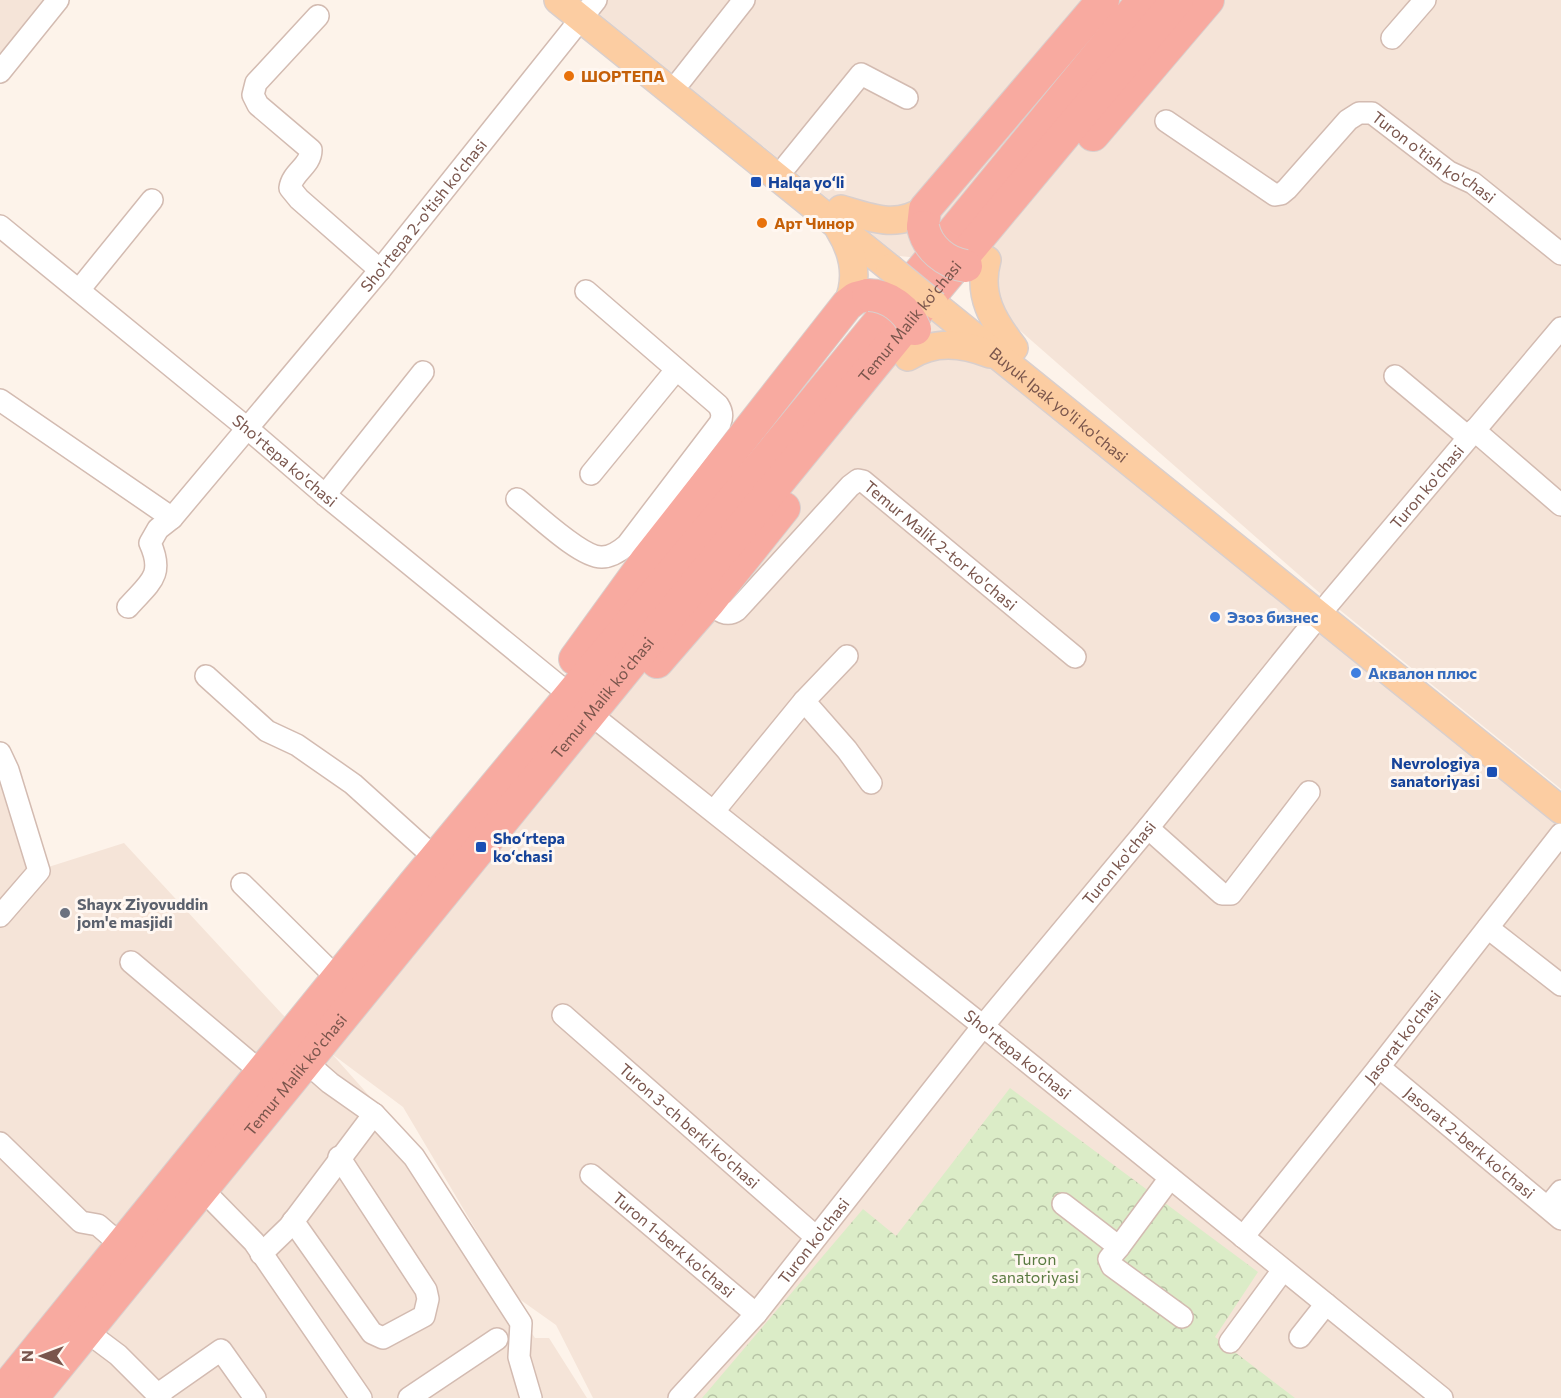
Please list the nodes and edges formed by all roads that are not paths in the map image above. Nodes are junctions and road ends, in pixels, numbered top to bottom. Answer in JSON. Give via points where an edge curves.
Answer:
{"nodes":[{"id":1,"x":58,"y":0,"type":"edge"},
{"id":2,"x":558,"y":0,"type":"edge"},
{"id":3,"x":744,"y":0,"type":"edge"},
{"id":4,"x":1103,"y":0,"type":"edge"},
{"id":5,"x":1143,"y":0,"type":"edge"},
{"id":6,"x":1177,"y":0,"type":"edge"},
{"id":7,"x":1208,"y":0,"type":"edge"},
{"id":8,"x":1425,"y":0,"type":"edge"},
{"id":9,"x":587,"y":6,"type":"edge"},
{"id":10,"x":318,"y":16,"type":"dead end"},
{"id":11,"x":1392,"y":38,"type":"dead end"},
{"id":12,"x":0,"y":72,"type":"edge"},
{"id":13,"x":681,"y":80,"type":"junction"},
{"id":14,"x":907,"y":98,"type":"dead end"},
{"id":15,"x":1166,"y":121,"type":"dead end"},
{"id":16,"x":787,"y":165,"type":"junction"},
{"id":17,"x":152,"y":200,"type":"dead end"},
{"id":18,"x":837,"y":215,"type":"junction"},
{"id":19,"x":924,"y":218,"type":"junction"},
{"id":20,"x":0,"y":226,"type":"edge"},
{"id":21,"x":1561,"y":254,"type":"edge"},
{"id":22,"x":977,"y":263,"type":"junction"},
{"id":23,"x":380,"y":270,"type":"junction"},
{"id":24,"x":79,"y":290,"type":"junction"},
{"id":25,"x":586,"y":291,"type":"dead end"},
{"id":26,"x":857,"y":300,"type":"junction"},
{"id":27,"x":1561,"y":328,"type":"edge"},
{"id":28,"x":912,"y":343,"type":"junction"},
{"id":29,"x":1010,"y":355,"type":"junction"},
{"id":30,"x":676,"y":370,"type":"junction"},
{"id":31,"x":423,"y":372,"type":"dead end"},
{"id":32,"x":1395,"y":376,"type":"dead end"},
{"id":33,"x":0,"y":400,"type":"edge"},
{"id":34,"x":247,"y":428,"type":"junction"},
{"id":35,"x":1471,"y":434,"type":"junction"},
{"id":36,"x":591,"y":474,"type":"dead end"},
{"id":37,"x":325,"y":495,"type":"junction"},
{"id":38,"x":517,"y":499,"type":"dead end"},
{"id":39,"x":1561,"y":505,"type":"edge"},
{"id":40,"x":172,"y":518,"type":"junction"},
{"id":41,"x":637,"y":553,"type":"junction"},
{"id":42,"x":709,"y":602,"type":"junction"},
{"id":43,"x":128,"y":607,"type":"dead end"},
{"id":44,"x":1325,"y":609,"type":"junction"},
{"id":45,"x":847,"y":656,"type":"dead end"},
{"id":46,"x":1075,"y":657,"type":"dead end"},
{"id":47,"x":206,"y":676,"type":"dead end"},
{"id":48,"x":804,"y":701,"type":"junction"},
{"id":49,"x":579,"y":704,"type":"junction"},
{"id":50,"x":0,"y":753,"type":"edge"},
{"id":51,"x":872,"y":783,"type":"dead end"},
{"id":52,"x":1561,"y":789,"type":"edge"},
{"id":53,"x":1309,"y":792,"type":"dead end"},
{"id":54,"x":504,"y":796,"type":"junction"},
{"id":55,"x":1561,"y":810,"type":"edge"},
{"id":56,"x":714,"y":811,"type":"junction"},
{"id":57,"x":1148,"y":828,"type":"junction"},
{"id":58,"x":1561,"y":834,"type":"edge"},
{"id":59,"x":435,"y":858,"type":"junction"},
{"id":60,"x":242,"y":884,"type":"dead end"},
{"id":61,"x":0,"y":916,"type":"edge"},
{"id":62,"x":1488,"y":928,"type":"junction"},
{"id":63,"x":131,"y":962,"type":"dead end"},
{"id":64,"x":337,"y":978,"type":"junction"},
{"id":65,"x":1561,"y":985,"type":"edge"},
{"id":66,"x":563,"y":1015,"type":"dead end"},
{"id":67,"x":983,"y":1026,"type":"junction"},
{"id":68,"x":306,"y":1062,"type":"junction"},
{"id":69,"x":1379,"y":1067,"type":"junction"},
{"id":70,"x":261,"y":1072,"type":"junction"},
{"id":71,"x":374,"y":1114,"type":"junction"},
{"id":72,"x":0,"y":1143,"type":"edge"},
{"id":73,"x":339,"y":1157,"type":"junction"},
{"id":74,"x":591,"y":1175,"type":"dead end"},
{"id":75,"x":1170,"y":1178,"type":"junction"},
{"id":76,"x":202,"y":1189,"type":"junction"},
{"id":77,"x":1063,"y":1204,"type":"dead end"},
{"id":78,"x":1557,"y":1206,"type":"edge"},
{"id":79,"x":294,"y":1221,"type":"junction"},
{"id":80,"x":816,"y":1237,"type":"junction"},
{"id":81,"x":1243,"y":1237,"type":"junction"},
{"id":82,"x":121,"y":1245,"type":"junction"},
{"id":83,"x":1119,"y":1247,"type":"junction"},
{"id":84,"x":261,"y":1254,"type":"junction"},
{"id":85,"x":1283,"y":1270,"type":"junction"},
{"id":86,"x":1326,"y":1304,"type":"junction"},
{"id":87,"x":756,"y":1314,"type":"junction"},
{"id":88,"x":1182,"y":1317,"type":"dead end"},
{"id":89,"x":86,"y":1331,"type":"junction"},
{"id":90,"x":1300,"y":1337,"type":"dead end"},
{"id":91,"x":497,"y":1339,"type":"dead end"},
{"id":92,"x":1230,"y":1342,"type":"dead end"},
{"id":93,"x":0,"y":1395,"type":"edge"},
{"id":94,"x":160,"y":1396,"type":"edge"},
{"id":95,"x":32,"y":1398,"type":"edge"},
{"id":96,"x":255,"y":1398,"type":"edge"},
{"id":97,"x":361,"y":1398,"type":"edge"},
{"id":98,"x":409,"y":1398,"type":"edge"},
{"id":99,"x":531,"y":1398,"type":"edge"},
{"id":100,"x":679,"y":1398,"type":"edge"},
{"id":101,"x":1442,"y":1398,"type":"edge"}],
"edges":[{"from":1,"to":12,"type":"street"},
{"from":2,"to":9,"type":"main road","name":"Buyuk Ipak yo'li ko'chasi"},
{"from":3,"to":13,"type":"street"},
{"from":4,"to":19,"type":"highway"},
{"from":5,"to":49,"type":"highway","name":"Temur Malik ko'chasi"},
{"from":6,"to":49,"type":"highway","name":"Temur Malik ko'chasi","via":[[917,312]]},
{"from":7,"to":22,"type":"highway"},
{"from":8,"to":11,"type":"street"},
{"from":9,"to":13,"type":"main road","name":"Buyuk Ipak yo'li ko'chasi"},
{"from":9,"to":18,"type":"main road","name":"Buyuk Ipak yo'li ko'chasi"},
{"from":9,"to":23,"type":"street","name":"Sho'rtepa 2-o'tish ko'chasi"},
{"from":10,"to":23,"type":"street","via":[[255,83],[253,95],[258,105],[311,150],[290,188]]},
{"from":13,"to":16,"type":"main road","name":"Buyuk Ipak yo'li ko'chasi"},
{"from":14,"to":16,"type":"street","via":[[861,74]]},
{"from":15,"to":21,"type":"street","name":"Turon o'tish ko'chasi","via":[[1275,195],[1287,189],[1348,120],[1359,113],[1372,113],[1449,172],[1473,183]]},
{"from":16,"to":18,"type":"main road","name":"Buyuk Ipak yo'li ko'chasi"},
{"from":17,"to":24,"type":"street"},
{"from":18,"to":19,"type":"main road","via":[[889,221]]},
{"from":18,"to":26,"type":"main road","via":[[853,263]]},
{"from":18,"to":29,"type":"main road","name":"Buyuk Ipak yo'li ko'chasi","bridge":true},
{"from":19,"to":22,"type":"highway","bridge":true,"via":[[929,243],[938,253],[954,263]]},
{"from":20,"to":24,"type":"street","name":"Sho'rtepa ko'chasi"},
{"from":22,"to":29,"type":"main road","via":[[988,306]]},
{"from":23,"to":34,"type":"street","name":"Sho'rtepa 2-o'tish ko'chasi"},
{"from":24,"to":34,"type":"street","name":"Sho'rtepa ko'chasi"},
{"from":25,"to":30,"type":"street"},
{"from":26,"to":28,"type":"highway","bridge":true,"via":[[880,296],[899,307],[910,319]]},
{"from":26,"to":41,"type":"highway"},
{"from":27,"to":35,"type":"street","name":"Turon ko'chasi"},
{"from":28,"to":29,"type":"main road","via":[[950,344]]},
{"from":28,"to":42,"type":"highway"},
{"from":29,"to":44,"type":"main road","name":"Buyuk Ipak yo'li ko'chasi"},
{"from":30,"to":36,"type":"street"},
{"from":30,"to":41,"type":"street","via":[[718,405],[722,418]]},
{"from":31,"to":37,"type":"street"},
{"from":32,"to":35,"type":"street"},
{"from":33,"to":40,"type":"street"},
{"from":34,"to":37,"type":"street","name":"Sho'rtepa ko'chasi"},
{"from":34,"to":40,"type":"street","name":"Sho'rtepa 2-o'tish ko'chasi"},
{"from":35,"to":39,"type":"street"},
{"from":35,"to":44,"type":"street","name":"Turon ko'chasi"},
{"from":37,"to":49,"type":"street","name":"Sho'rtepa ko'chasi"},
{"from":38,"to":41,"type":"street","via":[[588,554],[602,557]]},
{"from":40,"to":43,"type":"street","name":"Sho'rtepa 2-o'tish ko'chasi","via":[[158,529],[150,543],[157,559],[155,577]]},
{"from":41,"to":49,"type":"highway","via":[[573,661]]},
{"from":42,"to":46,"type":"street","name":"Temur Malik 2-tor ko'chasi","via":[[724,613],[737,610],[858,480]]},
{"from":42,"to":49,"type":"highway","via":[[624,698]]},
{"from":44,"to":52,"type":"main road","name":"Buyuk Ipak yo'li ko'chasi"},
{"from":44,"to":55,"type":"main road","name":"Buyuk Ipak yo'li ko'chasi"},
{"from":44,"to":57,"type":"street","name":"Turon ko'chasi"},
{"from":45,"to":48,"type":"street"},
{"from":47,"to":59,"type":"street","via":[[267,731],[297,745],[354,784]]},
{"from":48,"to":51,"type":"street"},
{"from":48,"to":56,"type":"street"},
{"from":49,"to":54,"type":"highway","name":"Temur Malik ko'chasi"},
{"from":49,"to":56,"type":"street","name":"Sho'rtepa ko'chasi"},
{"from":50,"to":61,"type":"street","via":[[39,871]]},
{"from":53,"to":57,"type":"street","via":[[1227,895]]},
{"from":54,"to":59,"type":"highway","name":"Temur Malik ko'chasi"},
{"from":54,"to":68,"type":"highway","name":"Temur Malik ko'chasi"},
{"from":56,"to":67,"type":"street","name":"Sho'rtepa ko'chasi"},
{"from":57,"to":67,"type":"street","name":"Turon ko'chasi"},
{"from":58,"to":62,"type":"street","name":"Jasorat ko'chasi"},
{"from":59,"to":64,"type":"highway","name":"Temur Malik ko'chasi"},
{"from":60,"to":64,"type":"street"},
{"from":62,"to":65,"type":"street"},
{"from":62,"to":69,"type":"street","name":"Jasorat ko'chasi"},
{"from":63,"to":70,"type":"street"},
{"from":64,"to":70,"type":"highway","name":"Temur Malik ko'chasi"},
{"from":66,"to":80,"type":"street","name":"Turon 3-ch berki ko'chasi"},
{"from":67,"to":75,"type":"street","name":"Sho'rtepa ko'chasi"},
{"from":67,"to":80,"type":"street","name":"Turon ko'chasi"},
{"from":68,"to":71,"type":"street"},
{"from":68,"to":76,"type":"highway","name":"Temur Malik ko'chasi"},
{"from":69,"to":78,"type":"street","name":"Jasorat 2-berk ko'chasi"},
{"from":69,"to":81,"type":"street","name":"Jasorat ko'chasi"},
{"from":70,"to":82,"type":"highway","name":"Temur Malik ko'chasi"},
{"from":71,"to":73,"type":"street"},
{"from":71,"to":99,"type":"street","via":[[414,1157],[521,1323],[519,1356]]},
{"from":72,"to":82,"type":"street","via":[[81,1222],[98,1225]]},
{"from":73,"to":79,"type":"street"},
{"from":73,"to":79,"type":"street","via":[[426,1290],[424,1316],[383,1338],[372,1333]]},
{"from":74,"to":87,"type":"street","name":"Turon 1-berk ko'chasi"},
{"from":75,"to":81,"type":"street","name":"Sho'rtepa ko'chasi"},
{"from":75,"to":83,"type":"street"},
{"from":76,"to":84,"type":"street"},
{"from":76,"to":89,"type":"highway","name":"Temur Malik ko'chasi"},
{"from":77,"to":83,"type":"street"},
{"from":79,"to":84,"type":"street"},
{"from":80,"to":87,"type":"street","name":"Turon ko'chasi"},
{"from":81,"to":85,"type":"street","name":"Sho'rtepa ko'chasi"},
{"from":82,"to":93,"type":"highway","name":"Temur Malik ko'chasi"},
{"from":83,"to":88,"type":"street","via":[[1108,1259],[1112,1266]]},
{"from":84,"to":97,"type":"street"},
{"from":85,"to":86,"type":"street","name":"Sho'rtepa ko'chasi"},
{"from":85,"to":92,"type":"street"},
{"from":86,"to":90,"type":"street"},
{"from":86,"to":101,"type":"street","name":"Sho'rtepa ko'chasi"},
{"from":87,"to":100,"type":"street","name":"Turon ko'chasi"},
{"from":89,"to":94,"type":"street"},
{"from":89,"to":95,"type":"highway","name":"Temur Malik ko'chasi"},
{"from":91,"to":98,"type":"street"},
{"from":94,"to":96,"type":"street","via":[[221,1350]]}]}
